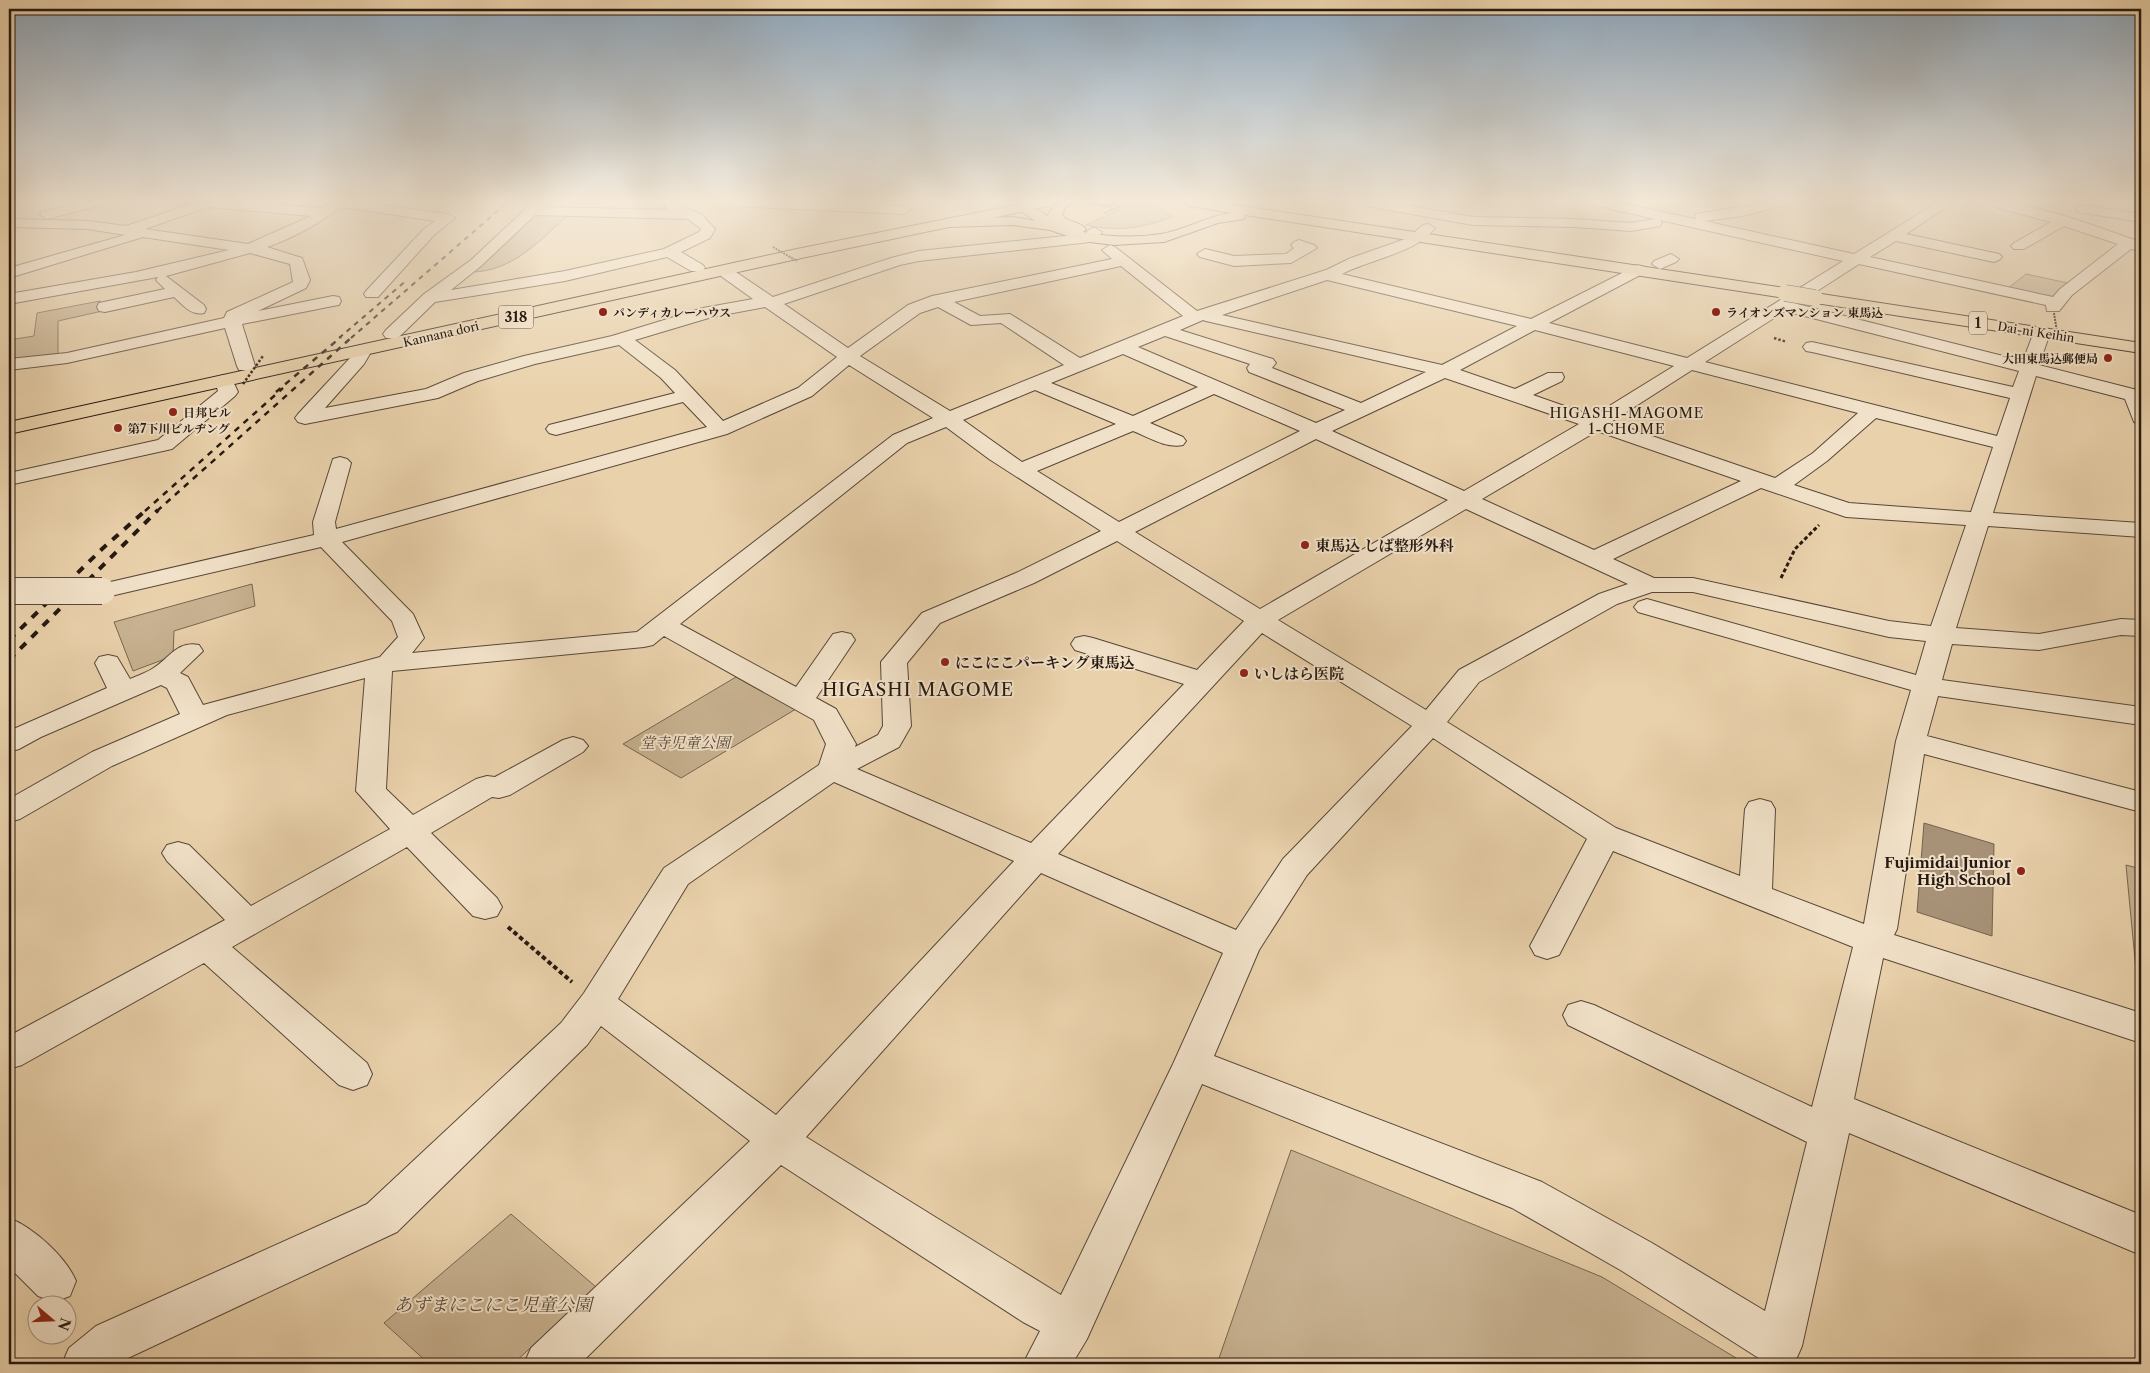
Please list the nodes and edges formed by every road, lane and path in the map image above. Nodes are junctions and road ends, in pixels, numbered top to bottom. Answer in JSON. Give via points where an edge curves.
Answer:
{"nodes":[{"id":1,"x":33,"y":266,"type":"edge"},
{"id":2,"x":179,"y":266,"type":"edge"},
{"id":3,"x":298,"y":266,"type":"edge"},
{"id":4,"x":397,"y":266,"type":"edge"},
{"id":5,"x":472,"y":266,"type":"edge"},
{"id":6,"x":608,"y":266,"type":"edge"},
{"id":7,"x":693,"y":266,"type":"edge"},
{"id":8,"x":705,"y":266,"type":"edge"},
{"id":9,"x":747,"y":266,"type":"edge"},
{"id":10,"x":880,"y":266,"type":"edge"},
{"id":11,"x":1100,"y":266,"type":"edge"},
{"id":12,"x":1131,"y":266,"type":"edge"},
{"id":13,"x":1310,"y":266,"type":"edge"},
{"id":14,"x":1345,"y":266,"type":"edge"},
{"id":15,"x":1616,"y":266,"type":"edge"},
{"id":16,"x":1682,"y":266,"type":"edge"},
{"id":17,"x":1841,"y":266,"type":"edge"},
{"id":18,"x":1883,"y":266,"type":"edge"},
{"id":19,"x":2104,"y":266,"type":"edge"},
{"id":20,"x":696,"y":268,"type":"junction"},
{"id":21,"x":1638,"y":270,"type":"junction"},
{"id":22,"x":724,"y":271,"type":"junction"},
{"id":23,"x":155,"y":272,"type":"junction"},
{"id":24,"x":9,"y":273,"type":"edge"},
{"id":25,"x":1329,"y":274,"type":"junction"},
{"id":26,"x":178,"y":292,"type":"junction"},
{"id":27,"x":1821,"y":293,"type":"junction"},
{"id":28,"x":372,"y":294,"type":"dead end"},
{"id":29,"x":282,"y":295,"type":"junction"},
{"id":30,"x":1782,"y":297,"type":"junction"},
{"id":31,"x":430,"y":298,"type":"junction"},
{"id":32,"x":9,"y":299,"type":"edge"},
{"id":33,"x":938,"y":300,"type":"junction"},
{"id":34,"x":770,"y":302,"type":"junction"},
{"id":35,"x":105,"y":307,"type":"dead end"},
{"id":36,"x":2055,"y":308,"type":"junction"},
{"id":37,"x":198,"y":309,"type":"dead end"},
{"id":38,"x":1198,"y":316,"type":"junction"},
{"id":39,"x":232,"y":321,"type":"junction"},
{"id":40,"x":1531,"y":324,"type":"junction"},
{"id":41,"x":1166,"y":331,"type":"junction"},
{"id":42,"x":392,"y":334,"type":"junction"},
{"id":43,"x":2141,"y":336,"type":"edge"},
{"id":44,"x":2050,"y":337,"type":"junction"},
{"id":45,"x":622,"y":339,"type":"junction"},
{"id":46,"x":1812,"y":347,"type":"dead end"},
{"id":47,"x":1125,"y":348,"type":"junction"},
{"id":48,"x":2141,"y":348,"type":"edge"},
{"id":49,"x":362,"y":352,"type":"junction"},
{"id":50,"x":263,"y":356,"type":"dead end"},
{"id":51,"x":849,"y":357,"type":"junction"},
{"id":52,"x":9,"y":364,"type":"edge"},
{"id":53,"x":1687,"y":364,"type":"junction"},
{"id":54,"x":246,"y":366,"type":"junction"},
{"id":55,"x":1079,"y":366,"type":"junction"},
{"id":56,"x":2030,"y":369,"type":"junction"},
{"id":57,"x":1444,"y":371,"type":"junction"},
{"id":58,"x":1555,"y":377,"type":"dead end"},
{"id":59,"x":234,"y":382,"type":"junction"},
{"id":60,"x":1036,"y":384,"type":"junction"},
{"id":61,"x":1213,"y":387,"type":"junction"},
{"id":62,"x":688,"y":395,"type":"junction"},
{"id":63,"x":1518,"y":395,"type":"junction"},
{"id":64,"x":2021,"y":395,"type":"junction"},
{"id":65,"x":2137,"y":396,"type":"edge"},
{"id":66,"x":1360,"y":410,"type":"junction"},
{"id":67,"x":1872,"y":411,"type":"junction"},
{"id":68,"x":9,"y":417,"type":"edge"},
{"id":69,"x":2141,"y":418,"type":"edge"},
{"id":70,"x":948,"y":419,"type":"junction"},
{"id":71,"x":1135,"y":423,"type":"junction"},
{"id":72,"x":1596,"y":423,"type":"junction"},
{"id":73,"x":9,"y":428,"type":"edge"},
{"id":74,"x":556,"y":429,"type":"dead end"},
{"id":75,"x":720,"y":430,"type":"junction"},
{"id":76,"x":1316,"y":431,"type":"junction"},
{"id":77,"x":1176,"y":441,"type":"dead end"},
{"id":78,"x":2004,"y":444,"type":"junction"},
{"id":79,"x":340,"y":463,"type":"dead end"},
{"id":80,"x":1020,"y":470,"type":"junction"},
{"id":81,"x":9,"y":479,"type":"edge"},
{"id":82,"x":1770,"y":483,"type":"junction"},
{"id":83,"x":1465,"y":498,"type":"junction"},
{"id":84,"x":1837,"y":507,"type":"junction"},
{"id":85,"x":1979,"y":520,"type":"junction"},
{"id":86,"x":2141,"y":530,"type":"edge"},
{"id":87,"x":1120,"y":531,"type":"junction"},
{"id":88,"x":326,"y":539,"type":"junction"},
{"id":89,"x":1594,"y":559,"type":"junction"},
{"id":90,"x":9,"y":591,"type":"edge"},
{"id":91,"x":1649,"y":596,"type":"junction"},
{"id":92,"x":1769,"y":602,"type":"junction"},
{"id":93,"x":1260,"y":620,"type":"junction"},
{"id":94,"x":663,"y":625,"type":"junction"},
{"id":95,"x":2141,"y":628,"type":"edge"},
{"id":96,"x":1941,"y":635,"type":"junction"},
{"id":97,"x":842,"y":640,"type":"dead end"},
{"id":98,"x":1084,"y":644,"type":"dead end"},
{"id":99,"x":190,"y":651,"type":"dead end"},
{"id":100,"x":108,"y":663,"type":"dead end"},
{"id":101,"x":384,"y":664,"type":"junction"},
{"id":102,"x":162,"y":675,"type":"junction"},
{"id":103,"x":1203,"y":681,"type":"junction"},
{"id":104,"x":1926,"y":686,"type":"junction"},
{"id":105,"x":122,"y":691,"type":"junction"},
{"id":106,"x":800,"y":702,"type":"junction"},
{"id":107,"x":2141,"y":716,"type":"edge"},
{"id":108,"x":196,"y":717,"type":"junction"},
{"id":109,"x":1430,"y":724,"type":"junction"},
{"id":110,"x":1912,"y":741,"type":"junction"},
{"id":111,"x":9,"y":743,"type":"edge"},
{"id":112,"x":574,"y":746,"type":"dead end"},
{"id":113,"x":832,"y":770,"type":"junction"},
{"id":114,"x":2141,"y":802,"type":"edge"},
{"id":115,"x":1760,"y":809,"type":"dead end"},
{"id":116,"x":9,"y":812,"type":"edge"},
{"id":117,"x":410,"y":832,"type":"junction"},
{"id":118,"x":1605,"y":836,"type":"junction"},
{"id":119,"x":178,"y":854,"type":"dead end"},
{"id":120,"x":1036,"y":858,"type":"junction"},
{"id":121,"x":1755,"y":896,"type":"junction"},
{"id":122,"x":485,"y":907,"type":"joint"},
{"id":123,"x":248,"y":923,"type":"junction"},
{"id":124,"x":1874,"y":942,"type":"junction"},
{"id":125,"x":208,"y":946,"type":"junction"},
{"id":126,"x":1547,"y":946,"type":"dead end"},
{"id":127,"x":1242,"y":947,"type":"junction"},
{"id":128,"x":597,"y":1003,"type":"junction"},
{"id":129,"x":1581,"y":1015,"type":"dead end"},
{"id":130,"x":2141,"y":1028,"type":"edge"},
{"id":131,"x":9,"y":1054,"type":"edge"},
{"id":132,"x":1192,"y":1064,"type":"junction"},
{"id":133,"x":353,"y":1074,"type":"dead end"},
{"id":134,"x":1830,"y":1121,"type":"junction"},
{"id":135,"x":780,"y":1140,"type":"junction"},
{"id":136,"x":2141,"y":1235,"type":"edge"},
{"id":137,"x":9,"y":1238,"type":"edge"},
{"id":138,"x":54,"y":1282,"type":"dead end"},
{"id":139,"x":1070,"y":1323,"type":"junction"},
{"id":140,"x":85,"y":1364,"type":"edge"},
{"id":141,"x":547,"y":1364,"type":"edge"},
{"id":142,"x":1046,"y":1364,"type":"edge"}],
"edges":[{"from":1,"to":24,"type":"street"},
{"from":2,"to":23,"type":"street"},
{"from":3,"to":29,"type":"street","via":[[300,285]]},
{"from":4,"to":28,"type":"street"},
{"from":5,"to":31,"type":"street"},
{"from":6,"to":31,"type":"street"},
{"from":7,"to":20,"type":"street"},
{"from":8,"to":20,"type":"main road","name":"Kannana dori","number":"318"},
{"from":9,"to":22,"type":"main road","name":"Kannana dori","number":"318"},
{"from":10,"to":34,"type":"street"},
{"from":11,"to":33,"type":"street"},
{"from":12,"to":38,"type":"street"},
{"from":13,"to":25,"type":"street"},
{"from":14,"to":25,"type":"street"},
{"from":15,"to":21,"type":"main road","name":"Dai-ni Keihin","number":"1"},
{"from":16,"to":30,"type":"main road","name":"Dai-ni Keihin","number":"1"},
{"from":17,"to":30,"type":"street"},
{"from":18,"to":36,"type":"street"},
{"from":19,"to":36,"type":"street","via":[[2074,286]]},
{"from":20,"to":42,"type":"main road","name":"Kannana dori","number":"318"},
{"from":21,"to":30,"type":"main road","name":"Dai-ni Keihin","number":"1"},
{"from":21,"to":40,"type":"street"},
{"from":22,"to":34,"type":"street"},
{"from":22,"to":49,"type":"main road","name":"Kannana dori","number":"318"},
{"from":23,"to":26,"type":"street"},
{"from":23,"to":32,"type":"street"},
{"from":25,"to":38,"type":"street","via":[[1265,289]]},
{"from":25,"to":40,"type":"street"},
{"from":26,"to":35,"type":"street"},
{"from":26,"to":37,"type":"street"},
{"from":27,"to":30,"type":"main road","name":"Dai-ni Keihin","number":"1","bridge":true},
{"from":27,"to":43,"type":"main road","name":"Dai-ni Keihin","number":"1"},
{"from":27,"to":44,"type":"main road","name":"Dai-ni Keihin","number":"1"},
{"from":29,"to":39,"type":"street","via":[[233,316]]},
{"from":29,"to":39,"type":"street","via":[[337,296]]},
{"from":30,"to":53,"type":"street"},
{"from":30,"to":56,"type":"street"},
{"from":31,"to":42,"type":"street"},
{"from":33,"to":51,"type":"street","via":[[900,317]]},
{"from":33,"to":55,"type":"street","via":[[977,321],[1004,318]]},
{"from":34,"to":45,"type":"street","via":[[709,312]]},
{"from":34,"to":51,"type":"street"},
{"from":36,"to":44,"type":"path","bridge":true},
{"from":38,"to":41,"type":"street"},
{"from":38,"to":57,"type":"street"},
{"from":39,"to":52,"type":"street","via":[[67,358]]},
{"from":39,"to":54,"type":"street"},
{"from":40,"to":53,"type":"street"},
{"from":40,"to":57,"type":"street"},
{"from":41,"to":47,"type":"street"},
{"from":41,"to":66,"type":"street","via":[[1267,363],[1256,368]]},
{"from":42,"to":54,"type":"main road","name":"Kannana dori","number":"318"},
{"from":44,"to":48,"type":"main road","name":"Dai-ni Keihin","number":"1"},
{"from":44,"to":56,"type":"street"},
{"from":45,"to":49,"type":"street","via":[[479,375],[431,394],[305,418]]},
{"from":45,"to":62,"type":"street","via":[[668,374]]},
{"from":46,"to":64,"type":"street"},
{"from":47,"to":55,"type":"street"},
{"from":47,"to":61,"type":"street"},
{"from":49,"to":59,"type":"main road","name":"Kannana dori","number":"318"},
{"from":50,"to":59,"type":"path","bridge":true},
{"from":51,"to":70,"type":"street"},
{"from":51,"to":75,"type":"street","via":[[805,392]]},
{"from":53,"to":67,"type":"street"},
{"from":53,"to":72,"type":"street"},
{"from":54,"to":68,"type":"main road","name":"Kannana dori","number":"318"},
{"from":55,"to":60,"type":"street"},
{"from":56,"to":64,"type":"street"},
{"from":56,"to":65,"type":"street"},
{"from":57,"to":63,"type":"street"},
{"from":57,"to":66,"type":"street"},
{"from":58,"to":63,"type":"street"},
{"from":59,"to":73,"type":"main road","name":"Kannana dori","number":"318"},
{"from":59,"to":81,"type":"street","via":[[228,392],[165,445]]},
{"from":60,"to":70,"type":"street"},
{"from":60,"to":71,"type":"street"},
{"from":61,"to":71,"type":"street"},
{"from":61,"to":76,"type":"street"},
{"from":62,"to":74,"type":"street"},
{"from":62,"to":75,"type":"street"},
{"from":63,"to":72,"type":"street"},
{"from":64,"to":78,"type":"street"},
{"from":65,"to":69,"type":"street"},
{"from":66,"to":76,"type":"street"},
{"from":67,"to":78,"type":"street"},
{"from":67,"to":82,"type":"street","via":[[1820,457]]},
{"from":70,"to":80,"type":"street"},
{"from":70,"to":94,"type":"street","via":[[900,439]]},
{"from":71,"to":77,"type":"street"},
{"from":71,"to":80,"type":"street"},
{"from":72,"to":82,"type":"street"},
{"from":72,"to":83,"type":"street"},
{"from":75,"to":88,"type":"street"},
{"from":76,"to":83,"type":"street"},
{"from":76,"to":87,"type":"street"},
{"from":78,"to":85,"type":"street"},
{"from":79,"to":88,"type":"street","via":[[324,522]]},
{"from":80,"to":87,"type":"street"},
{"from":82,"to":84,"type":"street"},
{"from":82,"to":89,"type":"street"},
{"from":83,"to":89,"type":"street"},
{"from":83,"to":93,"type":"street"},
{"from":84,"to":85,"type":"street"},
{"from":84,"to":92,"type":"path","via":[[1795,549]]},
{"from":85,"to":86,"type":"street"},
{"from":85,"to":96,"type":"street"},
{"from":87,"to":93,"type":"street"},
{"from":87,"to":113,"type":"street","via":[[1025,578],[930,618],[894,662],[897,726],[890,741]]},
{"from":88,"to":90,"type":"street","bridge":true,"via":[[102,591]]},
{"from":88,"to":101,"type":"street","via":[[404,619],[411,638]]},
{"from":89,"to":91,"type":"street"},
{"from":91,"to":92,"type":"street","via":[[1693,585]]},
{"from":91,"to":104,"type":"street"},
{"from":91,"to":109,"type":"street","via":[[1608,599],[1469,676]]},
{"from":92,"to":96,"type":"street","via":[[1889,628]]},
{"from":93,"to":103,"type":"street"},
{"from":93,"to":109,"type":"street"},
{"from":94,"to":101,"type":"street","via":[[644,639]]},
{"from":94,"to":106,"type":"street"},
{"from":95,"to":96,"type":"street","via":[[2121,627],[2039,642]]},
{"from":96,"to":104,"type":"street"},
{"from":97,"to":106,"type":"street"},
{"from":98,"to":103,"type":"street"},
{"from":99,"to":102,"type":"street"},
{"from":100,"to":105,"type":"street"},
{"from":101,"to":108,"type":"street","via":[[217,708]]},
{"from":101,"to":117,"type":"street","via":[[371,790]]},
{"from":102,"to":105,"type":"street"},
{"from":102,"to":108,"type":"street","via":[[178,683]]},
{"from":103,"to":120,"type":"street"},
{"from":104,"to":107,"type":"street"},
{"from":104,"to":110,"type":"street"},
{"from":105,"to":111,"type":"street"},
{"from":106,"to":113,"type":"street","via":[[826,715],[841,744]]},
{"from":108,"to":116,"type":"street","via":[[102,759]]},
{"from":109,"to":118,"type":"street"},
{"from":109,"to":127,"type":"street","via":[[1295,867]]},
{"from":110,"to":114,"type":"street"},
{"from":110,"to":124,"type":"street","via":[[1880,929]]},
{"from":112,"to":117,"type":"street","via":[[500,788],[487,786]]},
{"from":113,"to":120,"type":"street"},
{"from":113,"to":128,"type":"street","via":[[676,876]]},
{"from":115,"to":121,"type":"street"},
{"from":117,"to":122,"type":"street"},
{"from":117,"to":123,"type":"street"},
{"from":118,"to":121,"type":"street"},
{"from":118,"to":126,"type":"street"},
{"from":119,"to":123,"type":"street"},
{"from":120,"to":127,"type":"street"},
{"from":120,"to":135,"type":"street"},
{"from":121,"to":124,"type":"street"},
{"from":122,"to":128,"type":"path"},
{"from":123,"to":125,"type":"street"},
{"from":124,"to":130,"type":"street"},
{"from":124,"to":134,"type":"street","via":[[1867,953]]},
{"from":125,"to":131,"type":"street"},
{"from":125,"to":133,"type":"street"},
{"from":127,"to":132,"type":"street"},
{"from":128,"to":135,"type":"street"},
{"from":128,"to":140,"type":"street","via":[[574,1034],[382,1218],[112,1342]]},
{"from":129,"to":134,"type":"street"},
{"from":132,"to":134,"type":"street","via":[[1527,1195],[1637,1257],[1779,1346]]},
{"from":132,"to":139,"type":"street"},
{"from":134,"to":136,"type":"street"},
{"from":135,"to":139,"type":"street","via":[[1039,1307]]},
{"from":135,"to":141,"type":"street"},
{"from":137,"to":138,"type":"street"},
{"from":139,"to":142,"type":"street"}]}
